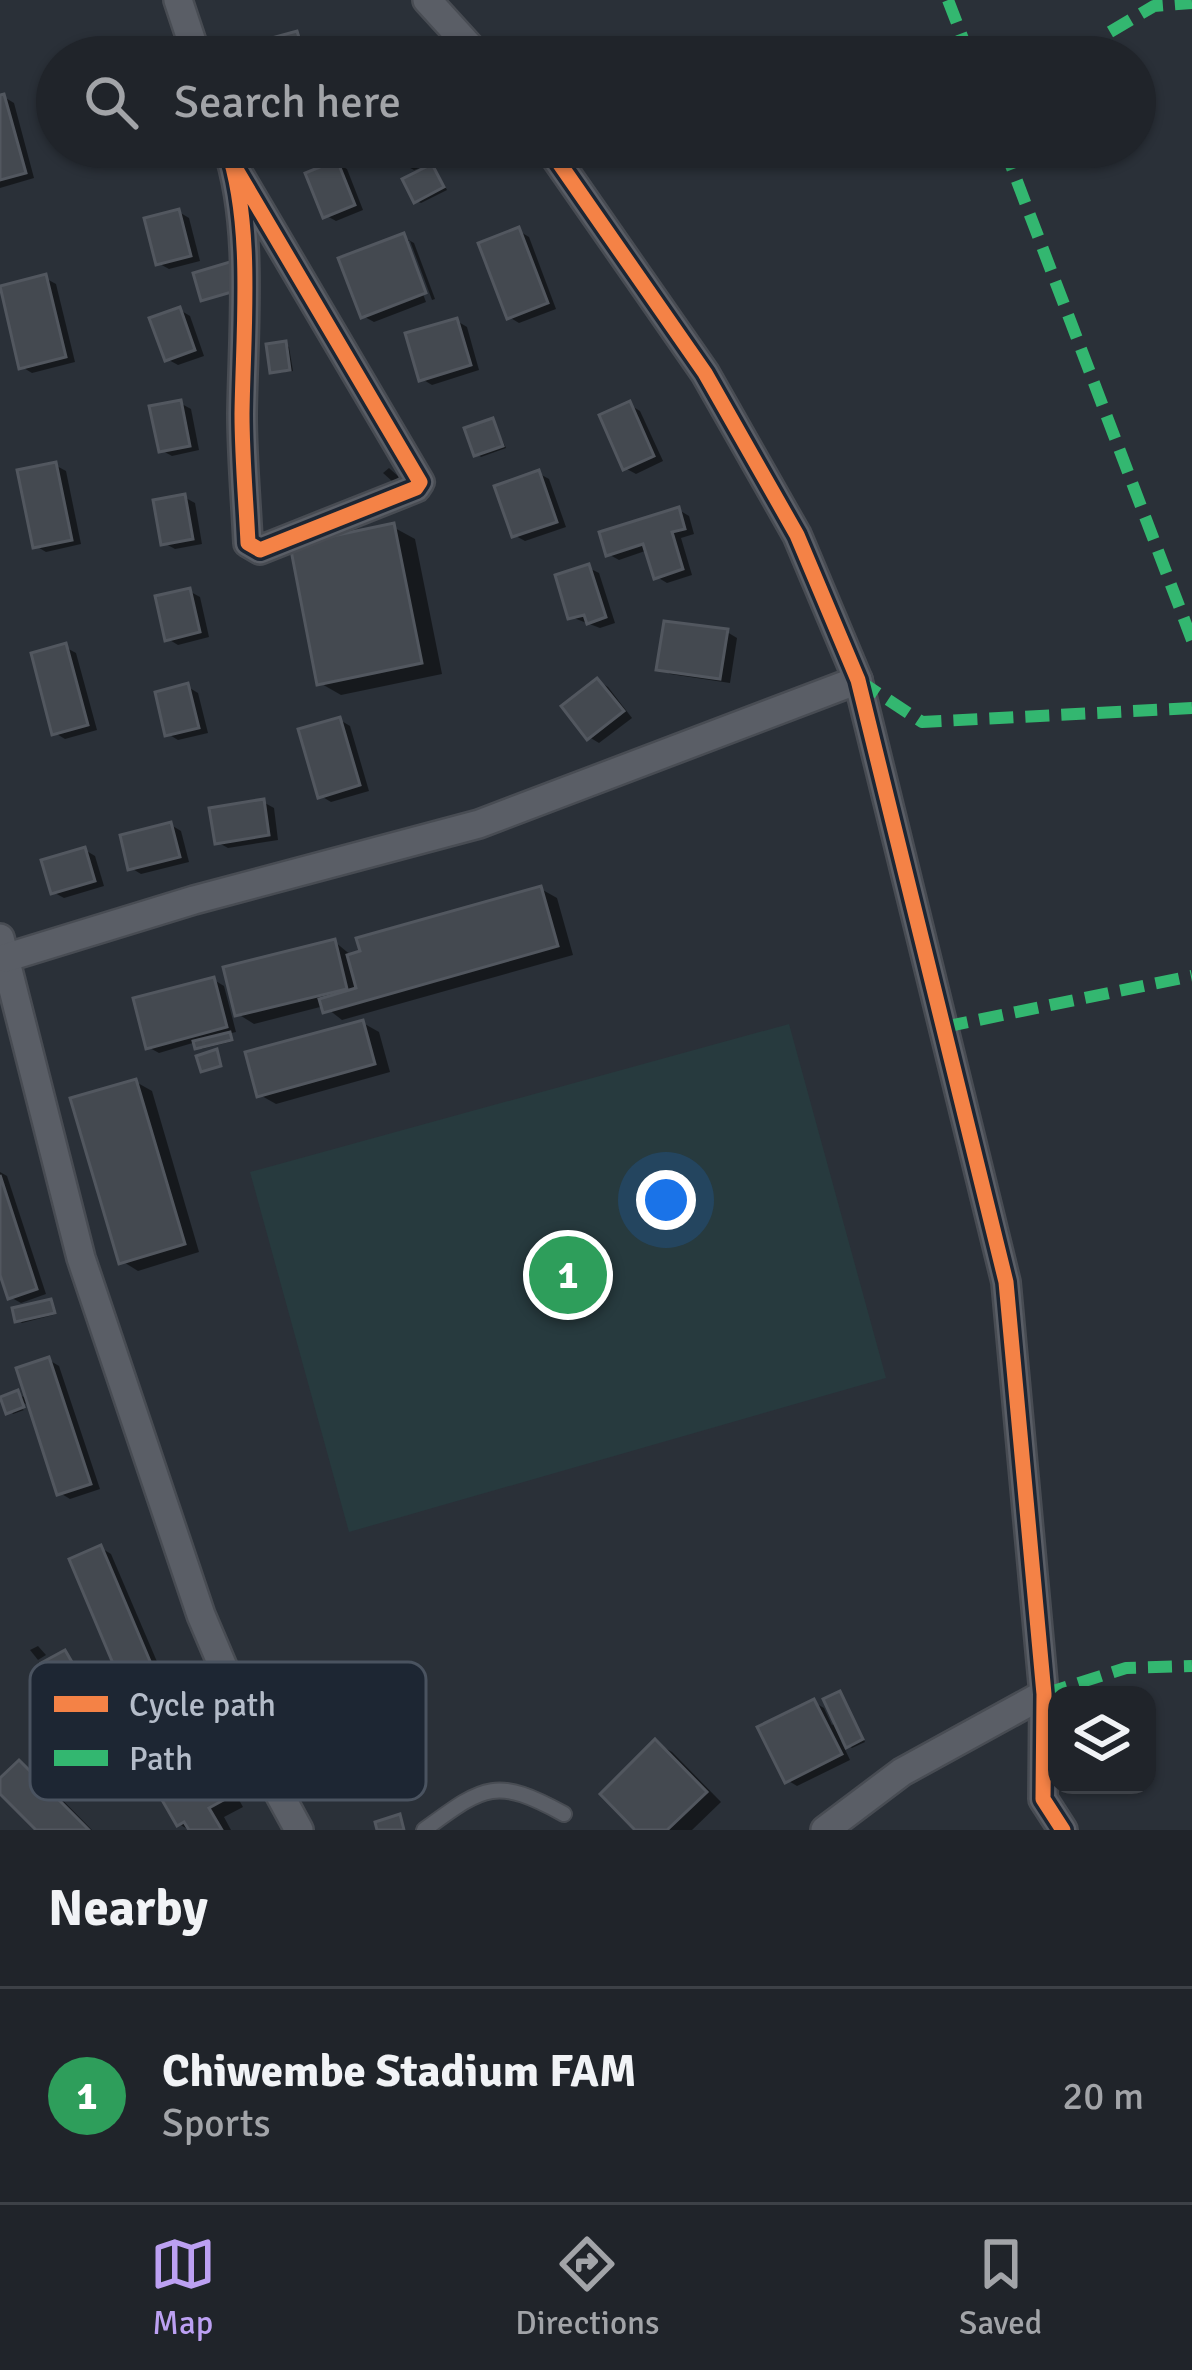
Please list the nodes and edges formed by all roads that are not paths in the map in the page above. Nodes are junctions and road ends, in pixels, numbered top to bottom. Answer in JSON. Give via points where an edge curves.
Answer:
{"nodes":[{"id":1,"x":178,"y":0,"type":"edge"},
{"id":2,"x":427,"y":0,"type":"edge"},
{"id":3,"x":190,"y":36,"type":"edge"},
{"id":4,"x":460,"y":36,"type":"edge"},
{"id":5,"x":232,"y":168,"type":"edge"},
{"id":6,"x":238,"y":168,"type":"edge"},
{"id":7,"x":563,"y":168,"type":"edge"},
{"id":8,"x":858,"y":680,"type":"junction"},
{"id":9,"x":3,"y":948,"type":"edge"},
{"id":10,"x":221,"y":1662,"type":"edge"},
{"id":11,"x":1044,"y":1694,"type":"junction"},
{"id":12,"x":1042,"y":1799,"type":"junction"},
{"id":13,"x":283,"y":1800,"type":"edge"},
{"id":14,"x":564,"y":1814,"type":"dead end"},
{"id":15,"x":299,"y":1830,"type":"edge"},
{"id":16,"x":424,"y":1830,"type":"edge"},
{"id":17,"x":826,"y":1830,"type":"edge"},
{"id":18,"x":1044,"y":1830,"type":"edge"},
{"id":19,"x":1063,"y":1830,"type":"edge"}],
"edges":[{"from":1,"to":3,"type":"street"},
{"from":2,"to":4,"type":"street"},
{"from":5,"to":6,"type":"street","via":[[245,276],[248,543],[255,550],[420,480]]},
{"from":7,"to":8,"type":"street","via":[[705,373],[797,535]]},
{"from":8,"to":9,"type":"street","via":[[479,824]]},
{"from":8,"to":11,"type":"street","via":[[1006,1282]]},
{"from":9,"to":10,"type":"street","via":[[81,1258]]},
{"from":11,"to":12,"type":"street"},
{"from":11,"to":17,"type":"street","via":[[902,1772]]},
{"from":12,"to":18,"type":"street"},
{"from":12,"to":19,"type":"street"},
{"from":13,"to":15,"type":"street"},
{"from":14,"to":16,"type":"lane","via":[[524,1792],[476,1792]]}]}
